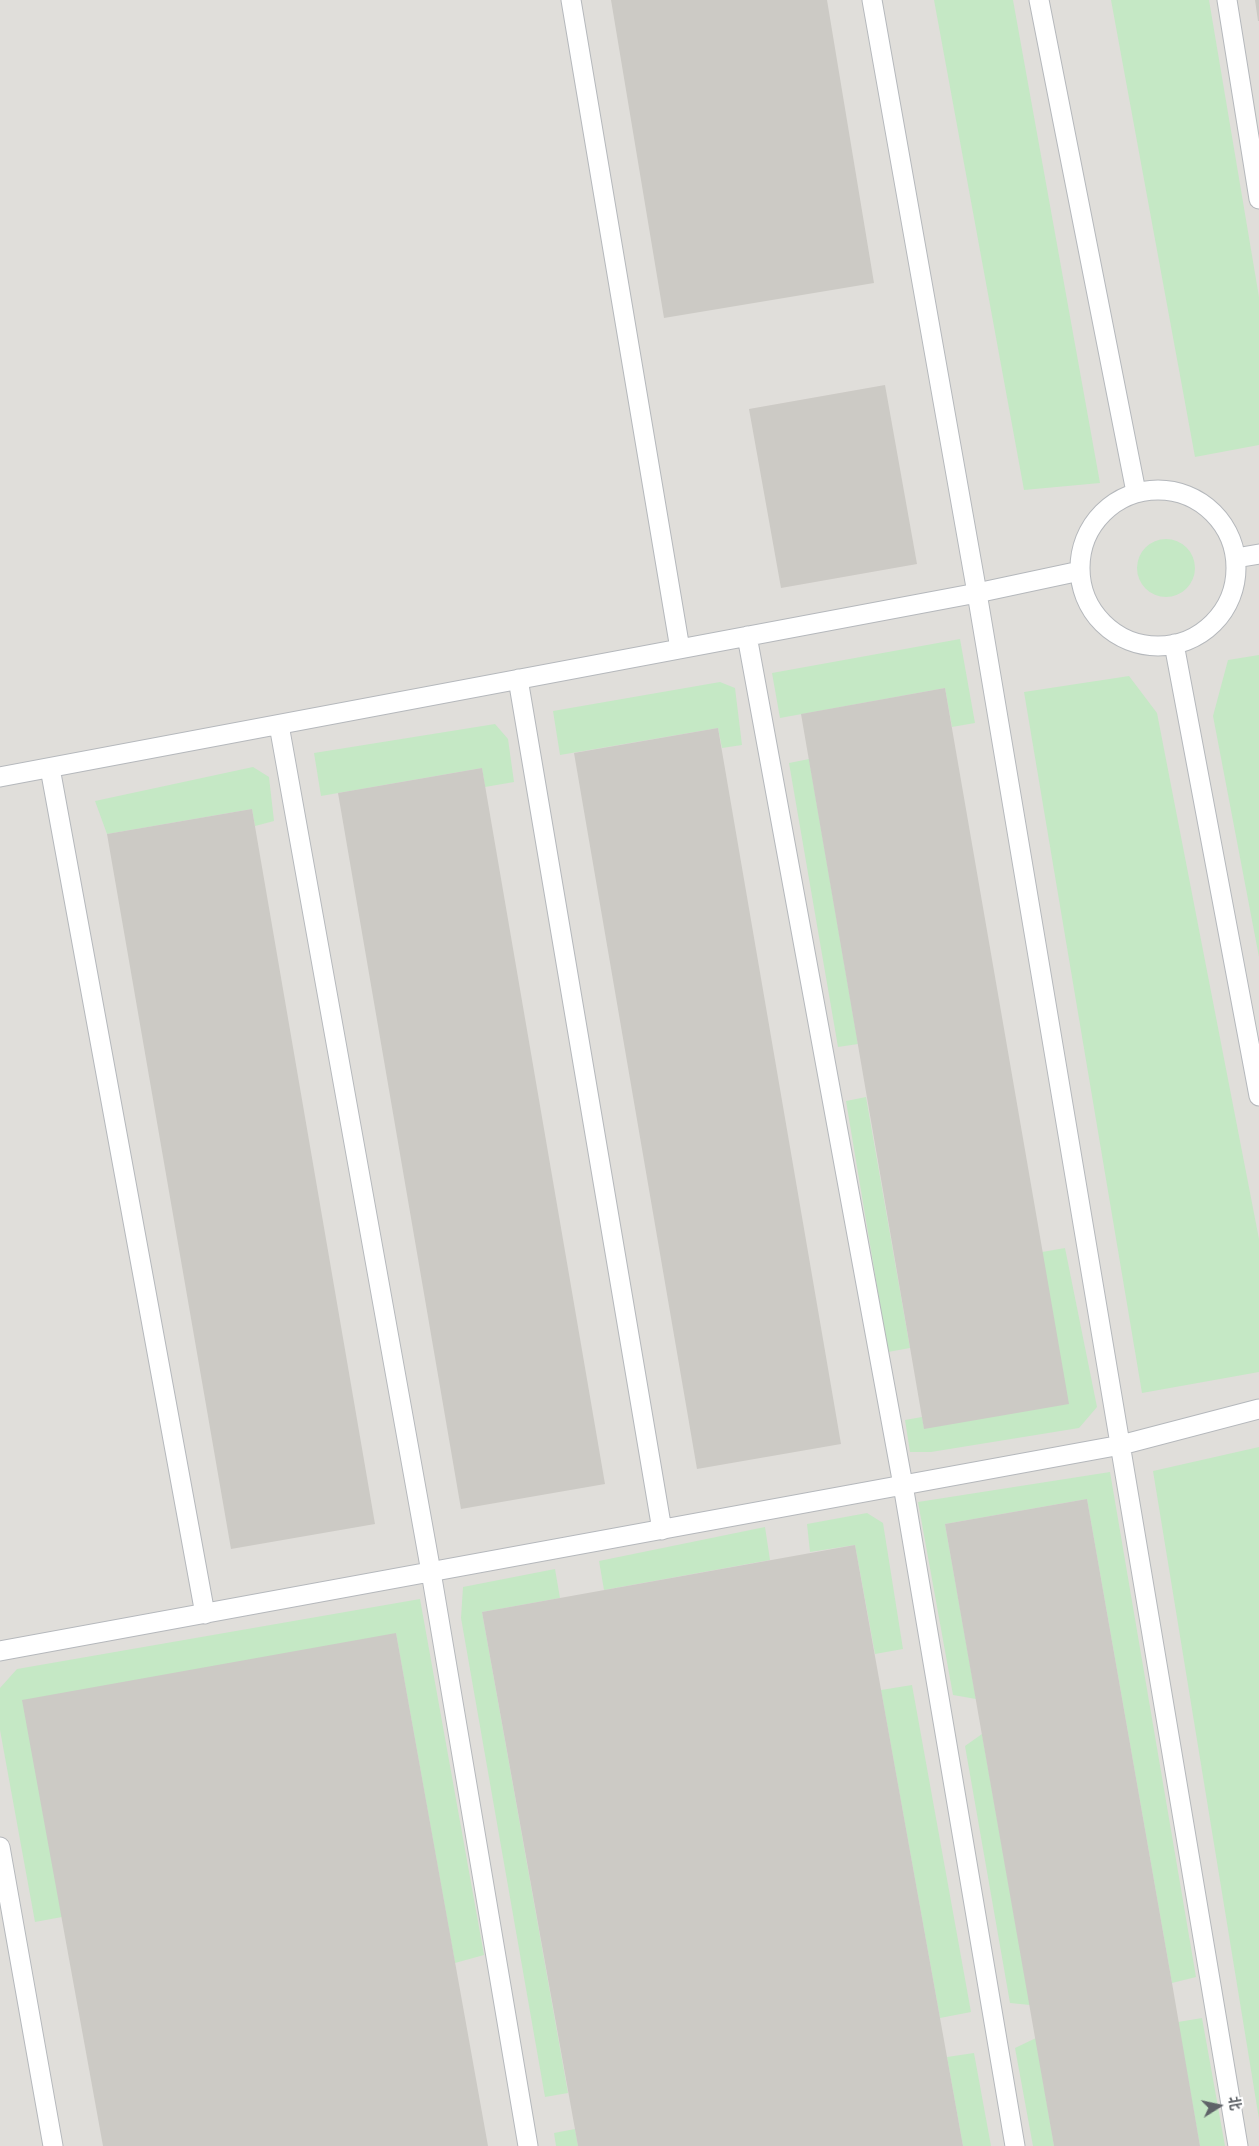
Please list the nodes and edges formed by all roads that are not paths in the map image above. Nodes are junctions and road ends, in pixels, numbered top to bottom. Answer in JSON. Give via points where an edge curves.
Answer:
{"nodes":[{"id":1,"x":571,"y":0,"type":"edge"},
{"id":2,"x":872,"y":0,"type":"edge"},
{"id":3,"x":1038,"y":0,"type":"edge"},
{"id":4,"x":1227,"y":0,"type":"edge"},
{"id":5,"x":1259,"y":199,"type":"edge"},
{"id":6,"x":1136,"y":492,"type":"junction"},
{"id":7,"x":1259,"y":554,"type":"edge"},
{"id":8,"x":1236,"y":558,"type":"junction"},
{"id":9,"x":1080,"y":571,"type":"junction"},
{"id":10,"x":977,"y":593,"type":"junction"},
{"id":11,"x":747,"y":636,"type":"junction"},
{"id":12,"x":1174,"y":644,"type":"junction"},
{"id":13,"x":680,"y":649,"type":"junction"},
{"id":14,"x":518,"y":679,"type":"junction"},
{"id":15,"x":279,"y":724,"type":"junction"},
{"id":16,"x":50,"y":768,"type":"junction"},
{"id":17,"x":0,"y":777,"type":"edge"},
{"id":18,"x":1259,"y":1096,"type":"edge"},
{"id":19,"x":1259,"y":1409,"type":"edge"},
{"id":20,"x":1121,"y":1446,"type":"junction"},
{"id":21,"x":903,"y":1485,"type":"junction"},
{"id":22,"x":662,"y":1530,"type":"junction"},
{"id":23,"x":431,"y":1572,"type":"junction"},
{"id":24,"x":206,"y":1614,"type":"junction"},
{"id":25,"x":0,"y":1652,"type":"edge"},
{"id":26,"x":0,"y":1847,"type":"edge"},
{"id":27,"x":53,"y":2146,"type":"edge"},
{"id":28,"x":528,"y":2146,"type":"edge"},
{"id":29,"x":1016,"y":2146,"type":"edge"},
{"id":30,"x":1238,"y":2146,"type":"edge"}],
"edges":[{"from":1,"to":13,"type":"lane"},
{"from":2,"to":10,"type":"lane"},
{"from":3,"to":6,"type":"lane"},
{"from":4,"to":5,"type":"lane"},
{"from":6,"to":8,"type":"lane","via":[[1163,489],[1189,496],[1212,510],[1228,532]]},
{"from":6,"to":9,"type":"lane","via":[[1112,505],[1093,524],[1082,547]]},
{"from":7,"to":8,"type":"lane"},
{"from":8,"to":12,"type":"lane","via":[[1235,585],[1225,610],[1208,629],[1187,641]]},
{"from":9,"to":10,"type":"lane"},
{"from":9,"to":12,"type":"lane","via":[[1085,596],[1097,617],[1116,634],[1138,644],[1162,647]]},
{"from":10,"to":11,"type":"lane"},
{"from":10,"to":20,"type":"lane"},
{"from":11,"to":13,"type":"lane"},
{"from":11,"to":21,"type":"lane"},
{"from":12,"to":18,"type":"lane"},
{"from":13,"to":14,"type":"lane"},
{"from":14,"to":15,"type":"lane"},
{"from":14,"to":22,"type":"lane"},
{"from":15,"to":16,"type":"lane"},
{"from":15,"to":23,"type":"lane"},
{"from":16,"to":17,"type":"lane"},
{"from":16,"to":24,"type":"lane"},
{"from":19,"to":20,"type":"lane"},
{"from":20,"to":21,"type":"lane"},
{"from":20,"to":30,"type":"lane"},
{"from":21,"to":22,"type":"lane"},
{"from":21,"to":29,"type":"lane"},
{"from":22,"to":23,"type":"lane"},
{"from":23,"to":24,"type":"lane"},
{"from":23,"to":28,"type":"lane"},
{"from":24,"to":25,"type":"lane"},
{"from":26,"to":27,"type":"lane"}]}
